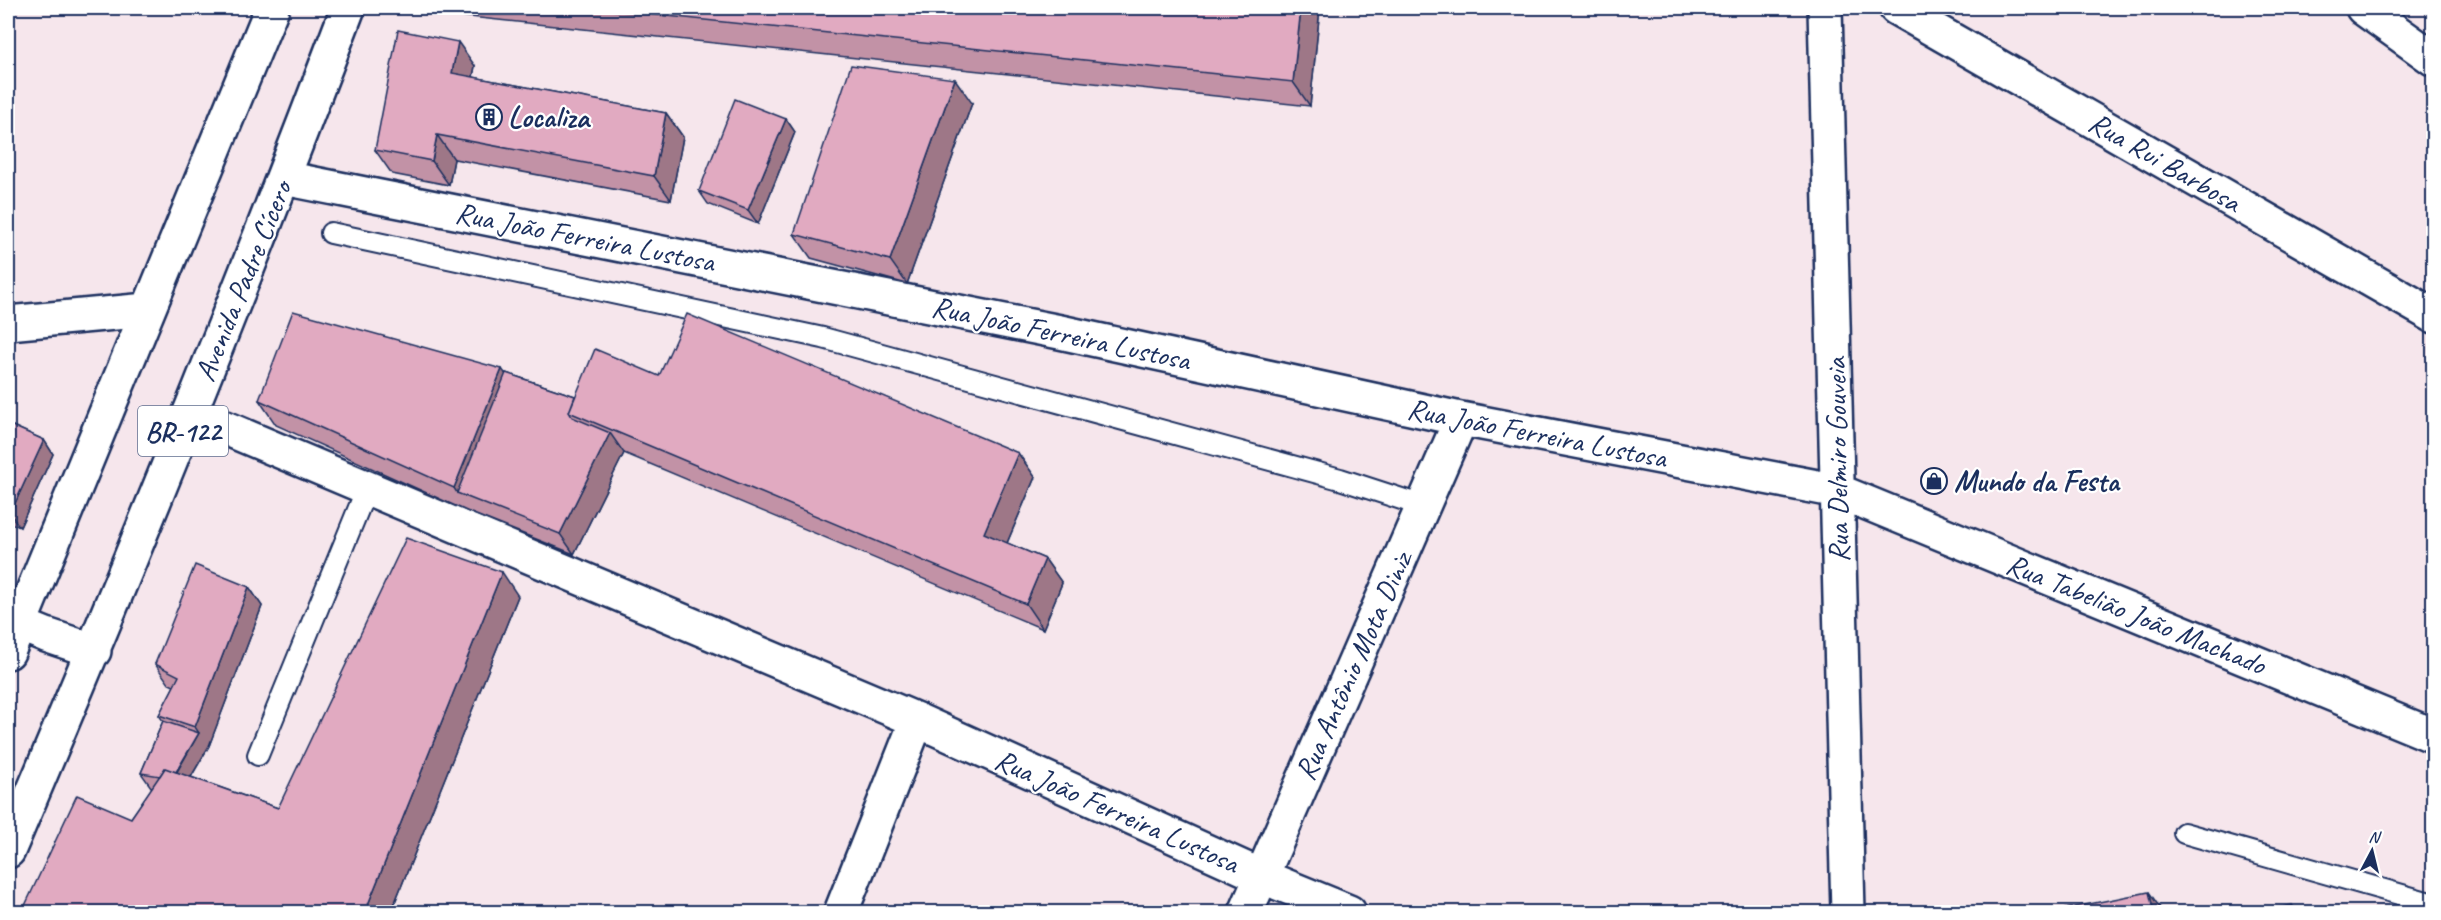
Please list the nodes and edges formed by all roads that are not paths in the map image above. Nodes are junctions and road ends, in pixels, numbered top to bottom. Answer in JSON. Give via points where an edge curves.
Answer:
{"nodes":[{"id":1,"x":272,"y":8,"type":"edge"},
{"id":2,"x":348,"y":8,"type":"edge"},
{"id":3,"x":1825,"y":8,"type":"edge"},
{"id":4,"x":1896,"y":8,"type":"edge"},
{"id":5,"x":2363,"y":8,"type":"edge"},
{"id":6,"x":2433,"y":59,"type":"edge"},
{"id":7,"x":284,"y":178,"type":"junction"},
{"id":8,"x":331,"y":233,"type":"dead end"},
{"id":9,"x":147,"y":310,"type":"junction"},
{"id":10,"x":2433,"y":316,"type":"edge"},
{"id":11,"x":8,"y":323,"type":"edge"},
{"id":12,"x":190,"y":413,"type":"junction"},
{"id":13,"x":1461,"y":419,"type":"junction"},
{"id":14,"x":367,"y":488,"type":"junction"},
{"id":15,"x":1838,"y":491,"type":"junction"},
{"id":16,"x":1424,"y":506,"type":"junction"},
{"id":17,"x":13,"y":638,"type":"edge"},
{"id":18,"x":94,"y":651,"type":"junction"},
{"id":19,"x":917,"y":720,"type":"junction"},
{"id":20,"x":2433,"y":736,"type":"edge"},
{"id":21,"x":258,"y":755,"type":"dead end"},
{"id":22,"x":2184,"y":833,"type":"dead end"},
{"id":23,"x":8,"y":851,"type":"edge"},
{"id":24,"x":1261,"y":876,"type":"junction"},
{"id":25,"x":2433,"y":904,"type":"edge"},
{"id":26,"x":841,"y":912,"type":"edge"},
{"id":27,"x":1246,"y":912,"type":"edge"},
{"id":28,"x":1349,"y":912,"type":"edge"},
{"id":29,"x":1848,"y":912,"type":"edge"}],
"edges":[{"from":1,"to":9,"type":"main road","number":"BR-122"},
{"from":2,"to":7,"type":"main road","name":"Avenida Padre Cícero","number":"BR-122"},
{"from":3,"to":15,"type":"main road","name":"Rua Delmiro Gouveia"},
{"from":4,"to":10,"type":"main road","name":"Rua Rui Barbosa"},
{"from":5,"to":6,"type":"main road"},
{"from":7,"to":12,"type":"main road","name":"Avenida Padre Cícero","number":"BR-122"},
{"from":7,"to":13,"type":"main road","name":"Rua João Ferreira Lustosa","via":[[1060,332]]},
{"from":8,"to":16,"type":"lane","via":[[823,338],[1340,479]]},
{"from":9,"to":11,"type":"main road"},
{"from":9,"to":17,"type":"main road","number":"BR-122"},
{"from":12,"to":14,"type":"main road","name":"Rua João Ferreira Lustosa"},
{"from":12,"to":18,"type":"main road","name":"Avenida Padre Cícero","number":"BR-122"},
{"from":13,"to":15,"type":"main road","name":"Rua João Ferreira Lustosa"},
{"from":13,"to":16,"type":"main road","name":"Rua Antônio Mota Diniz"},
{"from":14,"to":19,"type":"main road","name":"Rua João Ferreira Lustosa"},
{"from":14,"to":21,"type":"lane"},
{"from":15,"to":20,"type":"main road","name":"Rua Tabelião João Machado"},
{"from":15,"to":29,"type":"main road","name":"Rua Delmiro Gouveia"},
{"from":16,"to":24,"type":"main road","name":"Rua Antônio Mota Diniz"},
{"from":17,"to":18,"type":"main road"},
{"from":18,"to":23,"type":"main road","name":"Avenida Padre Cícero","number":"BR-122"},
{"from":19,"to":24,"type":"main road","name":"Rua João Ferreira Lustosa"},
{"from":19,"to":26,"type":"main road"},
{"from":22,"to":25,"type":"lane"},
{"from":24,"to":27,"type":"main road","name":"Rua Antônio Mota Diniz"},
{"from":24,"to":28,"type":"main road","name":"Rua João Ferreira Lustosa"}]}
